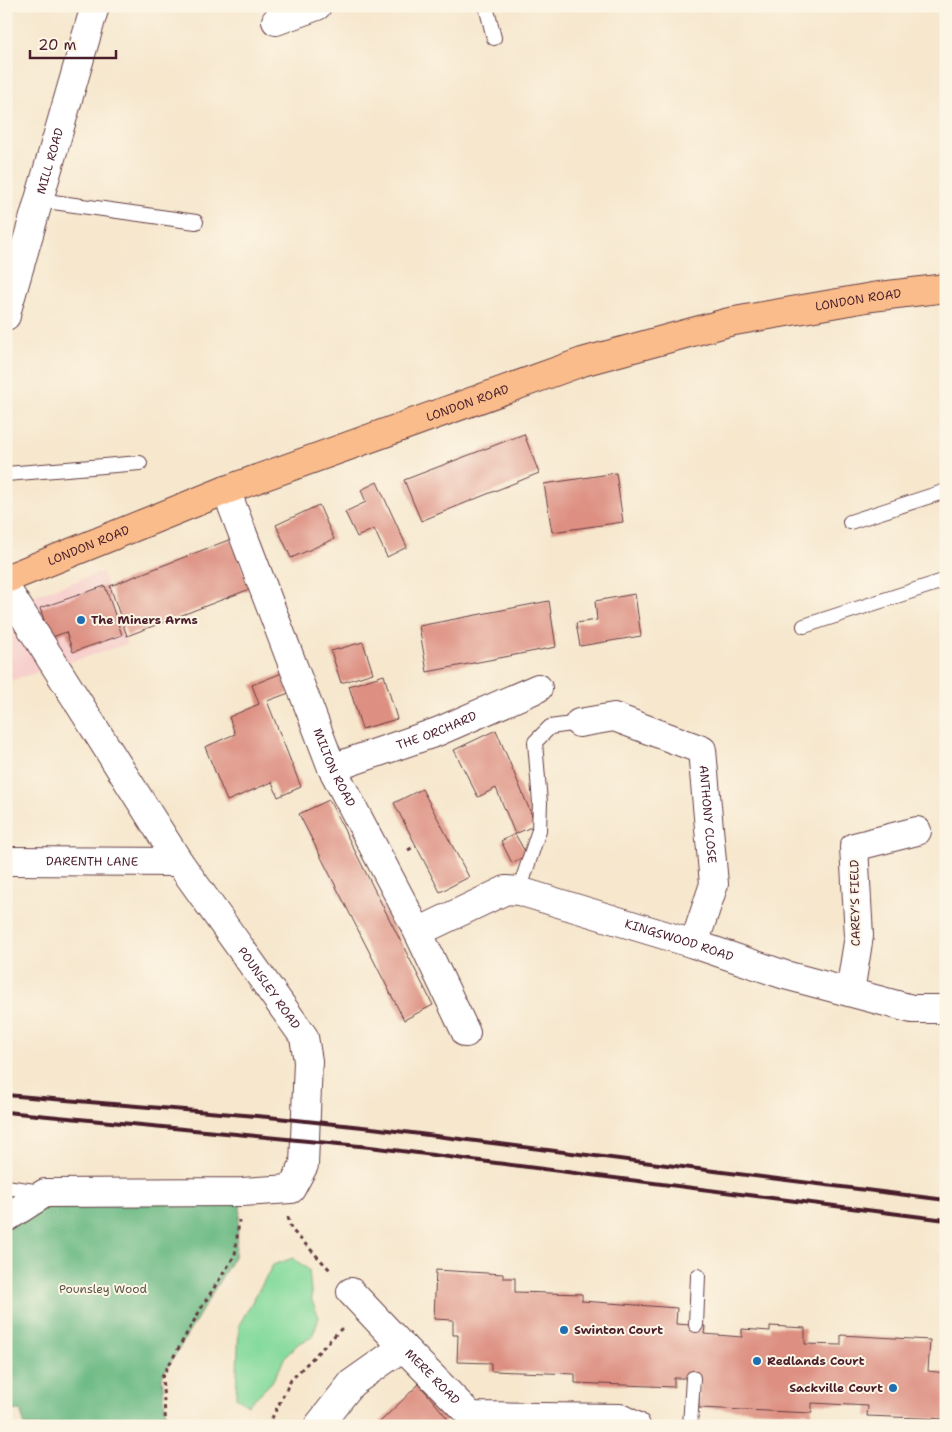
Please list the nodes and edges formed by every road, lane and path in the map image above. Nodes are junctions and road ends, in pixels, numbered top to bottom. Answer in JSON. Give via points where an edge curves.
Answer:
{"nodes":[{"id":1,"x":95,"y":6,"type":"edge"},
{"id":2,"x":317,"y":6,"type":"edge"},
{"id":3,"x":486,"y":6,"type":"edge"},
{"id":4,"x":276,"y":21,"type":"dead end"},
{"id":5,"x":494,"y":38,"type":"dead end"},
{"id":6,"x":39,"y":200,"type":"junction"},
{"id":7,"x":196,"y":222,"type":"dead end"},
{"id":8,"x":946,"y":288,"type":"edge"},
{"id":9,"x":6,"y":316,"type":"edge"},
{"id":10,"x":140,"y":463,"type":"dead end"},
{"id":11,"x":6,"y":474,"type":"edge"},
{"id":12,"x":226,"y":490,"type":"junction"},
{"id":13,"x":946,"y":491,"type":"edge"},
{"id":14,"x":850,"y":522,"type":"dead end"},
{"id":15,"x":6,"y":579,"type":"edge"},
{"id":16,"x":946,"y":580,"type":"edge"},
{"id":17,"x":6,"y":588,"type":"edge"},
{"id":18,"x":804,"y":626,"type":"dead end"},
{"id":19,"x":538,"y":688,"type":"dead end"},
{"id":20,"x":579,"y":722,"type":"joint"},
{"id":21,"x":332,"y":768,"type":"junction"},
{"id":22,"x":917,"y":832,"type":"dead end"},
{"id":23,"x":6,"y":861,"type":"edge"},
{"id":24,"x":179,"y":862,"type":"junction"},
{"id":25,"x":519,"y":891,"type":"junction"},
{"id":26,"x":418,"y":932,"type":"junction"},
{"id":27,"x":694,"y":944,"type":"junction"},
{"id":28,"x":850,"y":992,"type":"junction"},
{"id":29,"x":946,"y":1009,"type":"edge"},
{"id":30,"x":466,"y":1033,"type":"dead end"},
{"id":31,"x":6,"y":1187,"type":"edge"},
{"id":32,"x":281,"y":1190,"type":"junction"},
{"id":33,"x":242,"y":1192,"type":"junction"},
{"id":34,"x":45,"y":1193,"type":"junction"},
{"id":35,"x":6,"y":1218,"type":"edge"},
{"id":36,"x":698,"y":1276,"type":"dead end"},
{"id":37,"x":358,"y":1300,"type":"junction"},
{"id":38,"x":696,"y":1325,"type":"dead end"},
{"id":39,"x":403,"y":1347,"type":"junction"},
{"id":40,"x":693,"y":1378,"type":"dead end"},
{"id":41,"x":166,"y":1426,"type":"edge"},
{"id":42,"x":268,"y":1426,"type":"edge"},
{"id":43,"x":318,"y":1426,"type":"edge"},
{"id":44,"x":636,"y":1426,"type":"edge"},
{"id":45,"x":690,"y":1426,"type":"edge"}],
"edges":[{"from":1,"to":6,"type":"street","name":"MILL ROAD"},
{"from":2,"to":4,"type":"street"},
{"from":3,"to":5,"type":"lane"},
{"from":6,"to":7,"type":"lane"},
{"from":6,"to":9,"type":"street","name":"MILL ROAD"},
{"from":8,"to":12,"type":"main road","name":"LONDON ROAD","via":[[872,297],[729,322],[582,362]]},
{"from":10,"to":11,"type":"lane"},
{"from":12,"to":15,"type":"main road","name":"LONDON ROAD"},
{"from":12,"to":21,"type":"street","name":"MILTON ROAD"},
{"from":13,"to":14,"type":"lane"},
{"from":16,"to":18,"type":"lane"},
{"from":17,"to":24,"type":"street","name":"POUNSLEY ROAD"},
{"from":19,"to":21,"type":"street","name":"THE ORCHARD","via":[[437,732]]},
{"from":20,"to":25,"type":"lane","via":[[550,727],[535,742],[539,830]]},
{"from":20,"to":27,"type":"street","name":"ANTHONY CLOSE","via":[[614,717],[702,750],[714,884]]},
{"from":21,"to":26,"type":"street","name":"MILTON ROAD"},
{"from":22,"to":28,"type":"street","name":"CAREY'S FIELD","via":[[854,847],[859,936]]},
{"from":23,"to":24,"type":"street","name":"DARENTH LANE"},
{"from":24,"to":32,"type":"street","name":"POUNSLEY ROAD","via":[[304,1037],[308,1061],[304,1165],[291,1189]]},
{"from":25,"to":26,"type":"street","name":"KINGSWOOD ROAD","via":[[506,890]]},
{"from":25,"to":27,"type":"street","name":"KINGSWOOD ROAD"},
{"from":26,"to":30,"type":"street","name":"MILTON ROAD"},
{"from":27,"to":28,"type":"street","name":"KINGSWOOD ROAD","via":[[785,975]]},
{"from":28,"to":29,"type":"street","name":"KINGSWOOD ROAD","via":[[912,1010]]},
{"from":31,"to":34,"type":"lane"},
{"from":32,"to":33,"type":"street"},
{"from":32,"to":37,"type":"path","via":[[291,1229]]},
{"from":33,"to":34,"type":"street"},
{"from":33,"to":41,"type":"path","via":[[235,1255],[162,1377]]},
{"from":34,"to":35,"type":"street"},
{"from":36,"to":38,"type":"lane"},
{"from":37,"to":39,"type":"street","name":"MERE ROAD"},
{"from":37,"to":42,"type":"path","via":[[334,1334],[291,1380]]},
{"from":39,"to":43,"type":"street","name":"MERE ROAD","via":[[352,1383]]},
{"from":39,"to":44,"type":"street","name":"MERE ROAD","via":[[471,1416],[620,1418]]},
{"from":40,"to":45,"type":"lane"}]}
